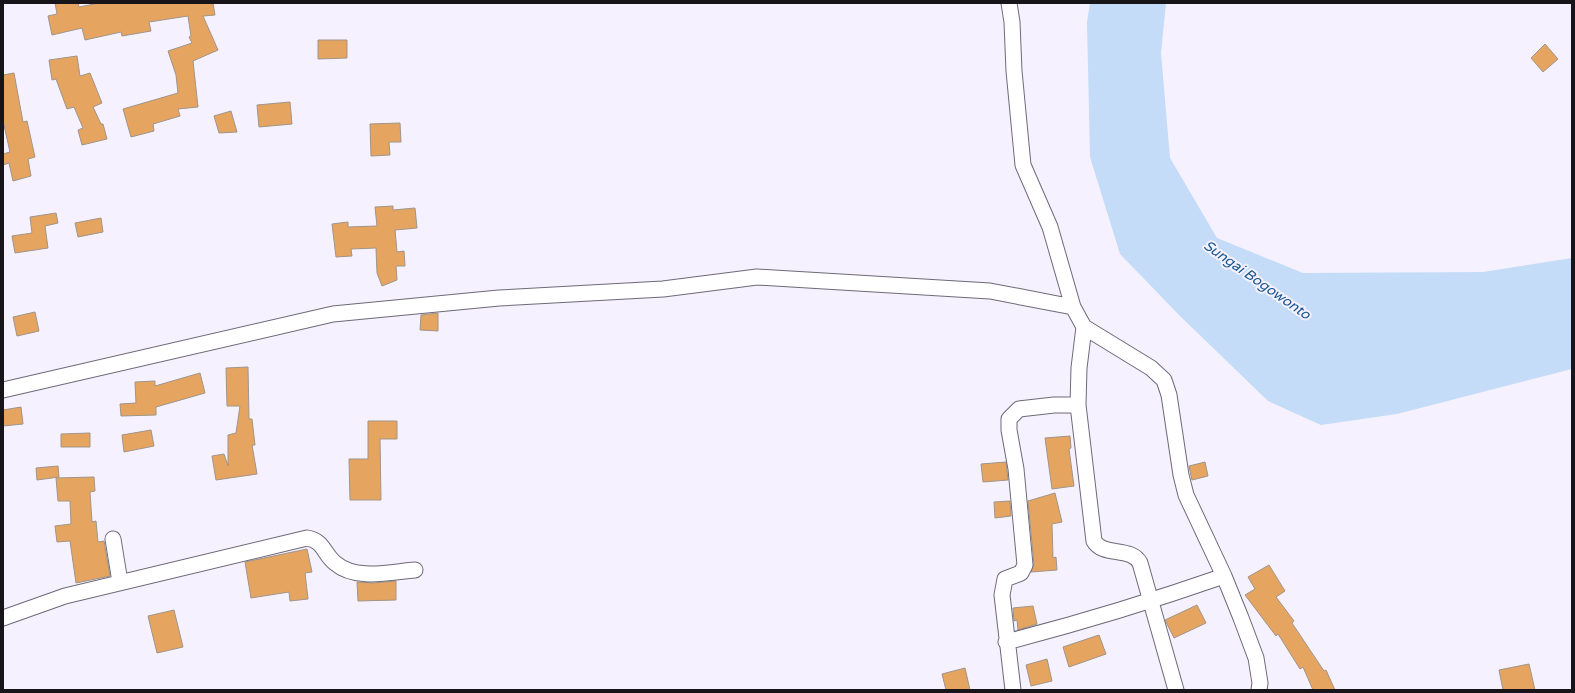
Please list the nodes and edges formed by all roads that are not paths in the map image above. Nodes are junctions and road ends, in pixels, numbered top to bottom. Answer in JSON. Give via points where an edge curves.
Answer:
{"nodes":[{"id":1,"x":1009,"y":3,"type":"edge"},
{"id":2,"x":1073,"y":307,"type":"junction"},
{"id":3,"x":1084,"y":327,"type":"junction"},
{"id":4,"x":3,"y":390,"type":"edge"},
{"id":5,"x":1078,"y":405,"type":"junction"},
{"id":6,"x":113,"y":539,"type":"dead end"},
{"id":7,"x":416,"y":570,"type":"dead end"},
{"id":8,"x":1224,"y":576,"type":"junction"},
{"id":9,"x":120,"y":582,"type":"junction"},
{"id":10,"x":1151,"y":601,"type":"junction"},
{"id":11,"x":3,"y":618,"type":"edge"},
{"id":12,"x":1006,"y":642,"type":"junction"},
{"id":13,"x":1013,"y":690,"type":"edge"},
{"id":14,"x":1176,"y":690,"type":"edge"},
{"id":15,"x":1259,"y":690,"type":"edge"}],
"edges":[{"from":1,"to":2,"type":"street","via":[[1023,165],[1050,227]]},
{"from":2,"to":3,"type":"street"},
{"from":2,"to":4,"type":"street","via":[[990,291],[757,277],[663,289],[499,298],[333,314]]},
{"from":3,"to":5,"type":"street"},
{"from":3,"to":8,"type":"street","via":[[1151,368],[1164,380],[1169,395],[1186,495]]},
{"from":5,"to":10,"type":"street","via":[[1094,541],[1100,547],[1138,558]]},
{"from":5,"to":12,"type":"street","via":[[1019,409],[1009,418],[1025,565],[1021,573],[1008,576],[1004,583],[1002,595]]},
{"from":6,"to":9,"type":"street"},
{"from":7,"to":9,"type":"street","via":[[362,574],[348,572],[328,557],[321,544],[307,538]]},
{"from":8,"to":10,"type":"street"},
{"from":8,"to":15,"type":"street","via":[[1256,658]]},
{"from":9,"to":11,"type":"street","via":[[65,596]]},
{"from":10,"to":12,"type":"street"},
{"from":10,"to":14,"type":"street"},
{"from":12,"to":13,"type":"street"}]}
